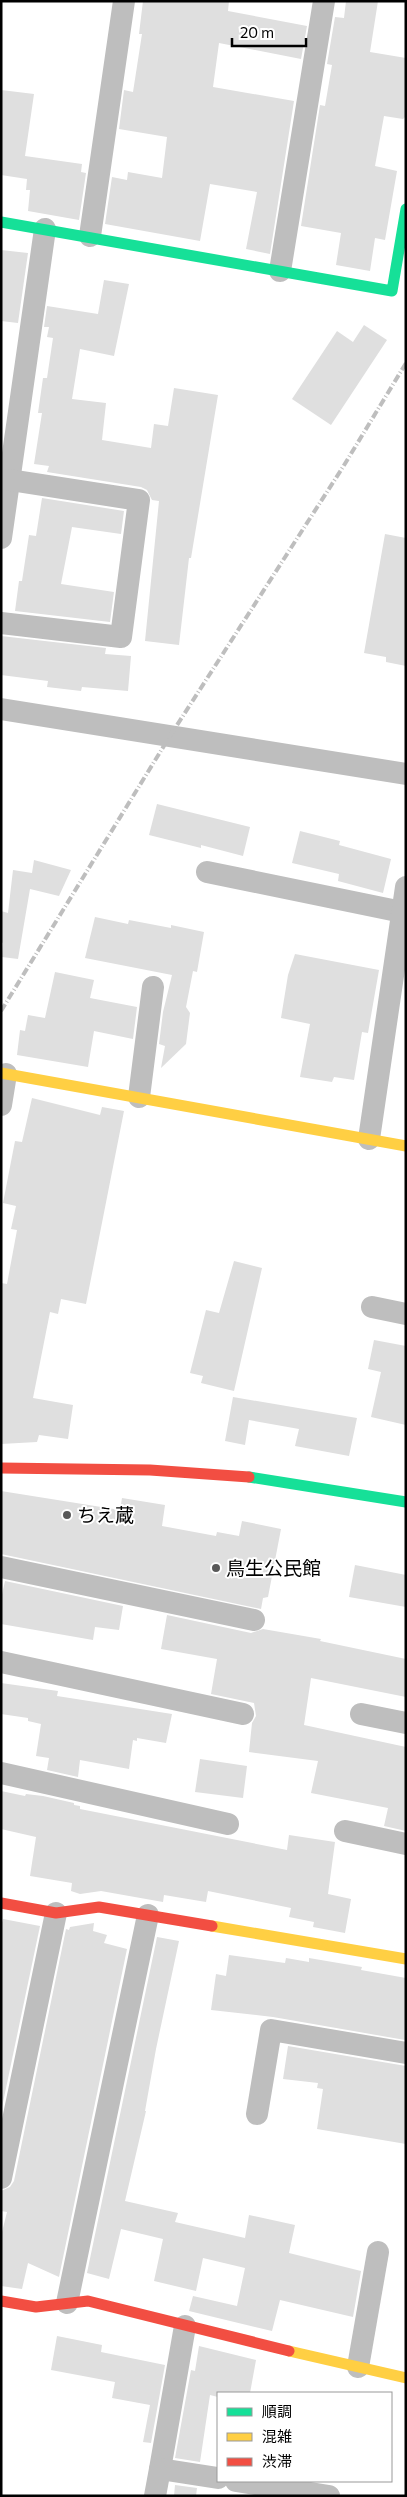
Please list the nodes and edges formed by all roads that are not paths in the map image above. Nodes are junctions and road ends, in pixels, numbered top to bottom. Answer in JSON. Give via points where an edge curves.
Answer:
{"nodes":[{"id":1,"x":124,"y":1,"type":"edge"},
{"id":2,"x":324,"y":1,"type":"edge"},
{"id":3,"x":406,"y":209,"type":"edge"},
{"id":4,"x":1,"y":222,"type":"edge"},
{"id":5,"x":45,"y":229,"type":"junction"},
{"id":6,"x":90,"y":236,"type":"junction"},
{"id":7,"x":280,"y":271,"type":"junction"},
{"id":8,"x":10,"y":480,"type":"junction"},
{"id":9,"x":1,"y":538,"type":"edge"},
{"id":10,"x":1,"y":623,"type":"edge"},
{"id":11,"x":1,"y":709,"type":"edge"},
{"id":12,"x":406,"y":774,"type":"edge"},
{"id":13,"x":207,"y":872,"type":"dead end"},
{"id":14,"x":406,"y":886,"type":"edge"},
{"id":15,"x":402,"y":912,"type":"junction"},
{"id":16,"x":153,"y":988,"type":"dead end"},
{"id":17,"x":4,"y":1073,"type":"edge"},
{"id":18,"x":139,"y":1098,"type":"junction"},
{"id":19,"x":1,"y":1105,"type":"edge"},
{"id":20,"x":369,"y":1139,"type":"junction"},
{"id":21,"x":406,"y":1146,"type":"edge"},
{"id":22,"x":372,"y":1307,"type":"dead end"},
{"id":23,"x":406,"y":1314,"type":"edge"},
{"id":24,"x":1,"y":1468,"type":"edge"},
{"id":25,"x":406,"y":1502,"type":"edge"},
{"id":26,"x":1,"y":1567,"type":"edge"},
{"id":27,"x":254,"y":1620,"type":"dead end"},
{"id":28,"x":1,"y":1662,"type":"edge"},
{"id":29,"x":243,"y":1714,"type":"dead end"},
{"id":30,"x":361,"y":1714,"type":"dead end"},
{"id":31,"x":406,"y":1724,"type":"edge"},
{"id":32,"x":1,"y":1773,"type":"edge"},
{"id":33,"x":228,"y":1824,"type":"dead end"},
{"id":34,"x":345,"y":1831,"type":"dead end"},
{"id":35,"x":406,"y":1844,"type":"edge"},
{"id":36,"x":1,"y":1903,"type":"edge"},
{"id":37,"x":56,"y":1914,"type":"junction"},
{"id":38,"x":148,"y":1915,"type":"junction"},
{"id":39,"x":406,"y":1959,"type":"edge"},
{"id":40,"x":406,"y":2053,"type":"edge"},
{"id":41,"x":257,"y":2114,"type":"dead end"},
{"id":42,"x":1,"y":2178,"type":"edge"},
{"id":43,"x":378,"y":2252,"type":"dead end"},
{"id":44,"x":1,"y":2302,"type":"edge"},
{"id":45,"x":67,"y":2303,"type":"junction"},
{"id":46,"x":185,"y":2326,"type":"junction"},
{"id":47,"x":358,"y":2367,"type":"junction"},
{"id":48,"x":406,"y":2378,"type":"edge"},
{"id":49,"x":160,"y":2469,"type":"junction"},
{"id":50,"x":217,"y":2478,"type":"edge"},
{"id":51,"x":242,"y":2482,"type":"edge"},
{"id":52,"x":155,"y":2496,"type":"edge"},
{"id":53,"x":330,"y":2496,"type":"edge"}],
"edges":[{"from":1,"to":6,"type":"street"},
{"from":2,"to":7,"type":"street"},
{"from":3,"to":7,"type":"street","via":[[392,291]]},
{"from":4,"to":5,"type":"street"},
{"from":5,"to":6,"type":"street"},
{"from":5,"to":8,"type":"street"},
{"from":6,"to":7,"type":"street"},
{"from":8,"to":9,"type":"street"},
{"from":8,"to":10,"type":"street","via":[[139,500],[121,637]]},
{"from":11,"to":12,"type":"street"},
{"from":13,"to":15,"type":"street"},
{"from":14,"to":15,"type":"street"},
{"from":15,"to":20,"type":"street"},
{"from":16,"to":18,"type":"street"},
{"from":17,"to":18,"type":"street"},
{"from":17,"to":19,"type":"street"},
{"from":18,"to":20,"type":"street"},
{"from":20,"to":21,"type":"street"},
{"from":22,"to":23,"type":"street"},
{"from":24,"to":25,"type":"street","via":[[80,1467],[200,1472],[295,1483]]},
{"from":26,"to":27,"type":"street"},
{"from":28,"to":29,"type":"street"},
{"from":30,"to":31,"type":"street"},
{"from":32,"to":33,"type":"street"},
{"from":34,"to":35,"type":"street"},
{"from":36,"to":37,"type":"street"},
{"from":37,"to":38,"type":"street","via":[[99,1907]]},
{"from":37,"to":42,"type":"street"},
{"from":38,"to":39,"type":"street"},
{"from":38,"to":45,"type":"street"},
{"from":40,"to":41,"type":"street","via":[[271,2030]]},
{"from":43,"to":47,"type":"street"},
{"from":44,"to":45,"type":"street","via":[[36,2307]]},
{"from":45,"to":46,"type":"street","via":[[88,2301]]},
{"from":46,"to":47,"type":"street"},
{"from":46,"to":49,"type":"street"},
{"from":47,"to":48,"type":"street"},
{"from":49,"to":50,"type":"street"},
{"from":49,"to":52,"type":"street"},
{"from":51,"to":53,"type":"street"}]}
